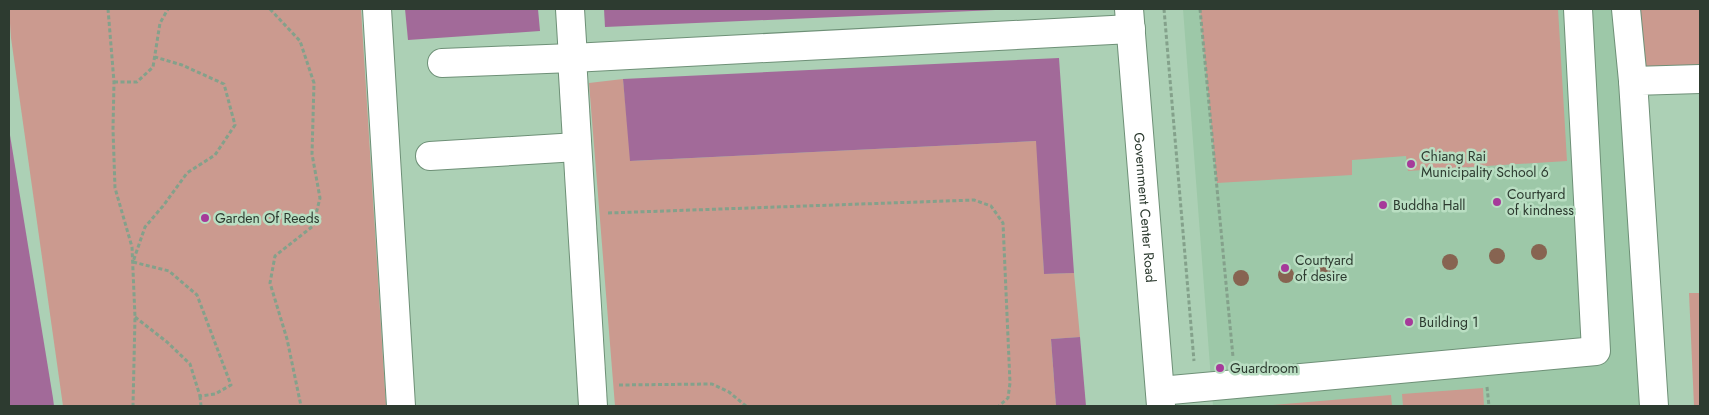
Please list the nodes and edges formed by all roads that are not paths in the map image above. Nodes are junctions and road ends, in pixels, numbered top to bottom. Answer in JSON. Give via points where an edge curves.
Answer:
{"nodes":[{"id":1,"x":377,"y":9,"type":"edge"},
{"id":2,"x":570,"y":9,"type":"edge"},
{"id":3,"x":1578,"y":9,"type":"edge"},
{"id":4,"x":1626,"y":9,"type":"edge"},
{"id":5,"x":1130,"y":19,"type":"edge"},
{"id":6,"x":572,"y":58,"type":"junction"},
{"id":7,"x":442,"y":63,"type":"dead end"},
{"id":8,"x":1700,"y":79,"type":"edge"},
{"id":9,"x":1633,"y":81,"type":"junction"},
{"id":10,"x":577,"y":147,"type":"junction"},
{"id":11,"x":430,"y":156,"type":"dead end"},
{"id":12,"x":592,"y":396,"type":"edge"},
{"id":13,"x":1161,"y":399,"type":"edge"},
{"id":14,"x":401,"y":406,"type":"edge"},
{"id":15,"x":1654,"y":406,"type":"edge"}],
"edges":[{"from":1,"to":14,"type":"street"},
{"from":2,"to":6,"type":"street"},
{"from":3,"to":13,"type":"street","via":[[1596,350]]},
{"from":4,"to":9,"type":"street"},
{"from":5,"to":6,"type":"street"},
{"from":5,"to":13,"type":"street","name":"Government Center Road"},
{"from":6,"to":7,"type":"street"},
{"from":6,"to":10,"type":"street"},
{"from":8,"to":9,"type":"street"},
{"from":9,"to":15,"type":"street"},
{"from":10,"to":11,"type":"street"},
{"from":10,"to":12,"type":"street"}]}
